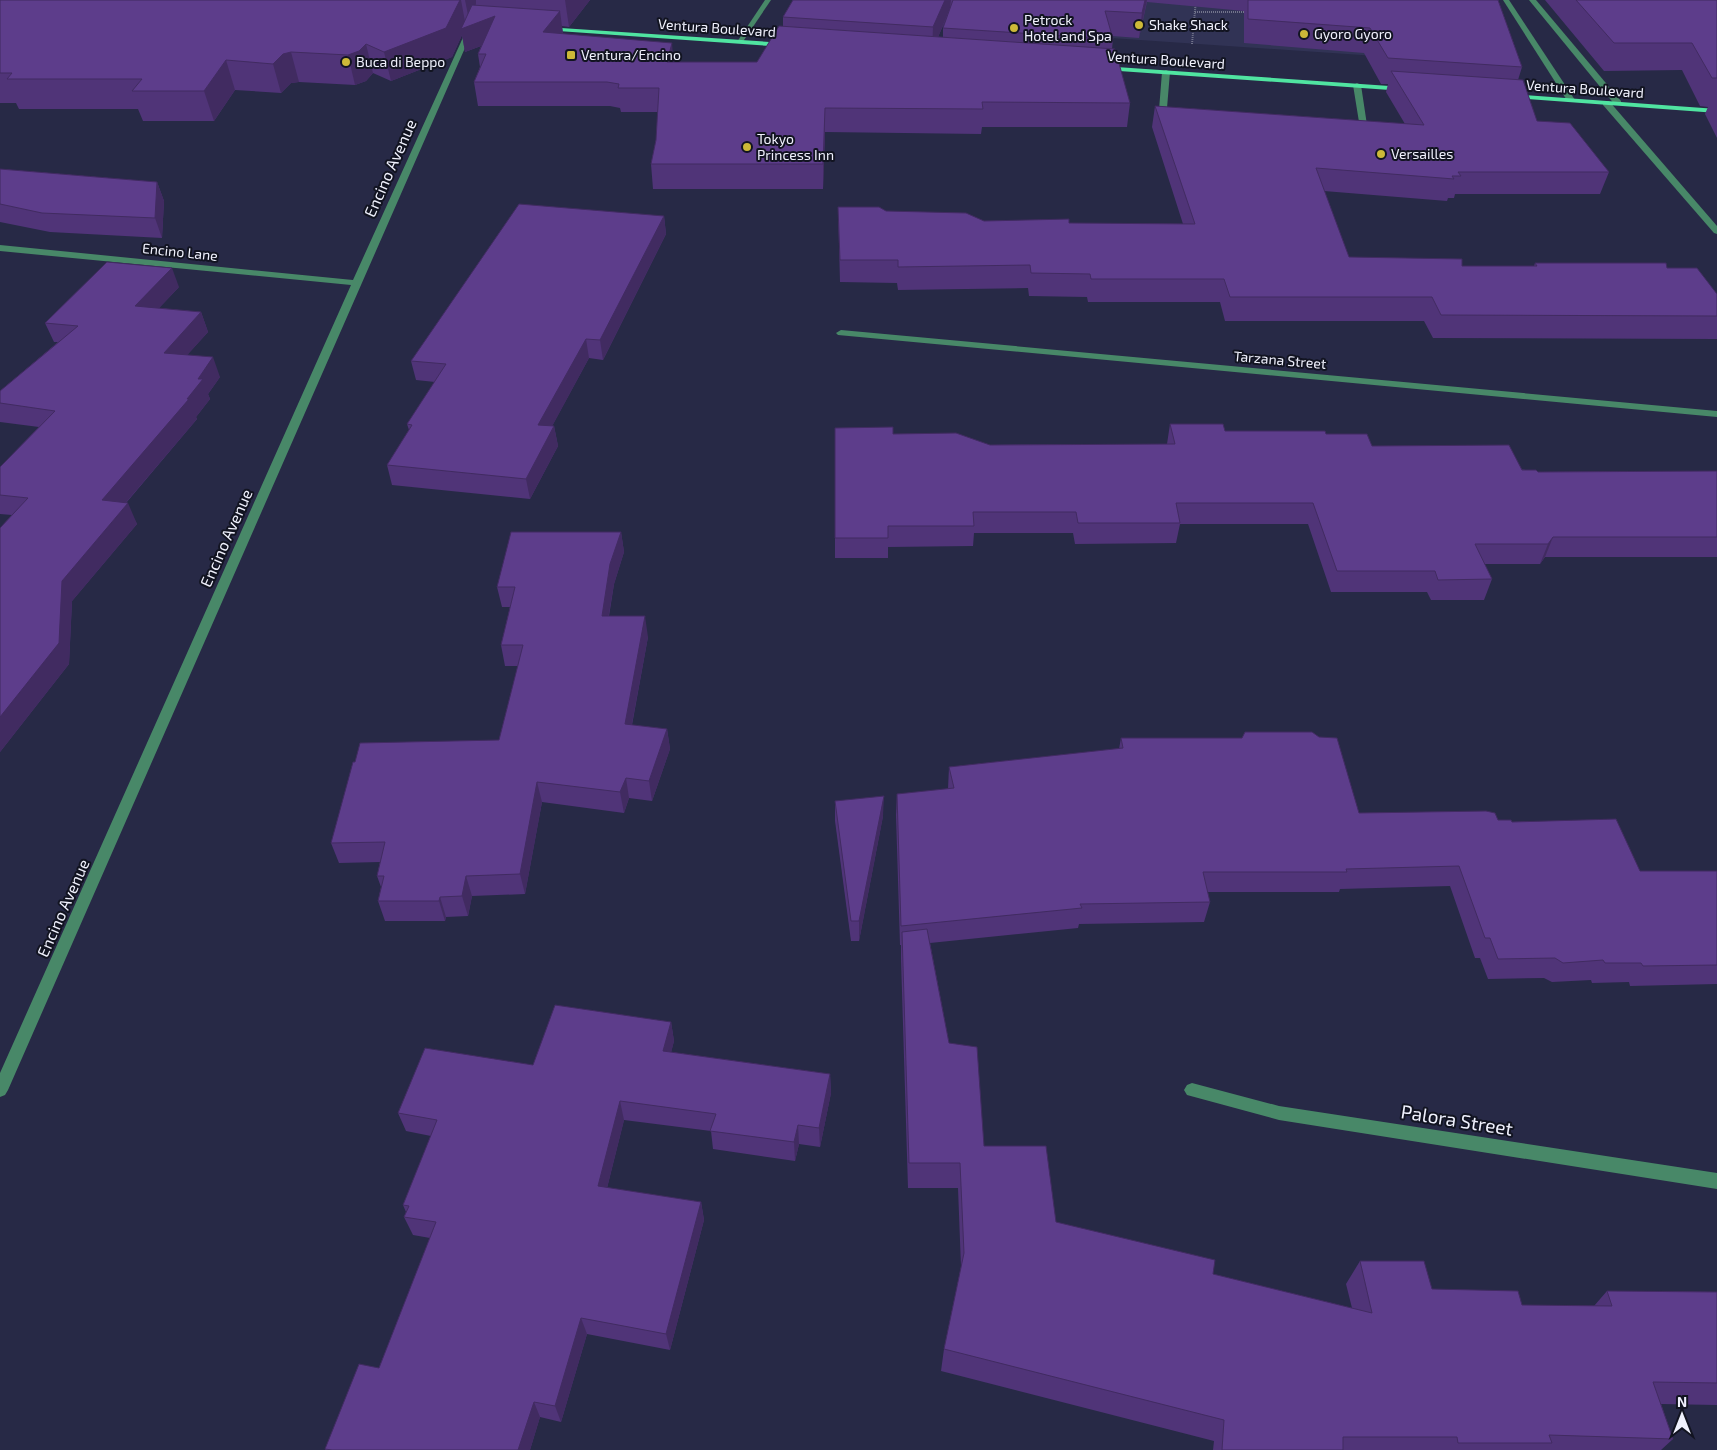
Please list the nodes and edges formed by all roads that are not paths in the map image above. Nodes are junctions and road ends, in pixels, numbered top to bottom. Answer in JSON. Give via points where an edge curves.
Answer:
{"nodes":[{"id":1,"x":483,"y":0,"type":"edge"},
{"id":2,"x":760,"y":0,"type":"edge"},
{"id":3,"x":768,"y":0,"type":"edge"},
{"id":4,"x":1506,"y":0,"type":"edge"},
{"id":5,"x":1532,"y":0,"type":"edge"},
{"id":6,"x":541,"y":28,"type":"edge"},
{"id":7,"x":740,"y":42,"type":"junction"},
{"id":8,"x":795,"y":46,"type":"edge"},
{"id":9,"x":1098,"y":67,"type":"edge"},
{"id":10,"x":1166,"y":72,"type":"junction"},
{"id":11,"x":1357,"y":85,"type":"junction"},
{"id":12,"x":1408,"y":89,"type":"edge"},
{"id":13,"x":1504,"y":96,"type":"edge"},
{"id":14,"x":1571,"y":100,"type":"junction"},
{"id":15,"x":1606,"y":103,"type":"junction"},
{"id":16,"x":1618,"y":104,"type":"junction"},
{"id":17,"x":1717,"y":111,"type":"edge"},
{"id":18,"x":1182,"y":112,"type":"edge"},
{"id":19,"x":1344,"y":124,"type":"edge"},
{"id":20,"x":1717,"y":231,"type":"edge"},
{"id":21,"x":0,"y":248,"type":"edge"},
{"id":22,"x":357,"y":283,"type":"junction"},
{"id":23,"x":840,"y":333,"type":"dead end"},
{"id":24,"x":1717,"y":414,"type":"edge"},
{"id":25,"x":0,"y":1090,"type":"edge"},
{"id":26,"x":1192,"y":1090,"type":"dead end"},
{"id":27,"x":1717,"y":1181,"type":"edge"}],
"edges":[{"from":1,"to":22,"type":"street","name":"Encino Avenue"},
{"from":2,"to":3,"type":"street"},
{"from":3,"to":7,"type":"street"},
{"from":4,"to":14,"type":"street"},
{"from":5,"to":16,"type":"street"},
{"from":6,"to":7,"type":"main road","name":"Ventura Boulevard"},
{"from":7,"to":8,"type":"main road","name":"Ventura Boulevard"},
{"from":9,"to":10,"type":"main road","name":"Ventura Boulevard"},
{"from":10,"to":11,"type":"main road","name":"Ventura Boulevard"},
{"from":10,"to":18,"type":"street","via":[[1163,110]]},
{"from":11,"to":12,"type":"main road","name":"Ventura Boulevard"},
{"from":11,"to":19,"type":"street","via":[[1363,125]]},
{"from":13,"to":14,"type":"main road","name":"Ventura Boulevard"},
{"from":14,"to":15,"type":"main road","name":"Ventura Boulevard"},
{"from":15,"to":16,"type":"main road","name":"Ventura Boulevard"},
{"from":15,"to":20,"type":"street"},
{"from":16,"to":17,"type":"main road","name":"Ventura Boulevard"},
{"from":21,"to":22,"type":"street","name":"Encino Lane"},
{"from":22,"to":25,"type":"street","name":"Encino Avenue"},
{"from":23,"to":24,"type":"street","name":"Tarzana Street"},
{"from":26,"to":27,"type":"street","name":"Palora Street","via":[[1280,1113]]}]}
